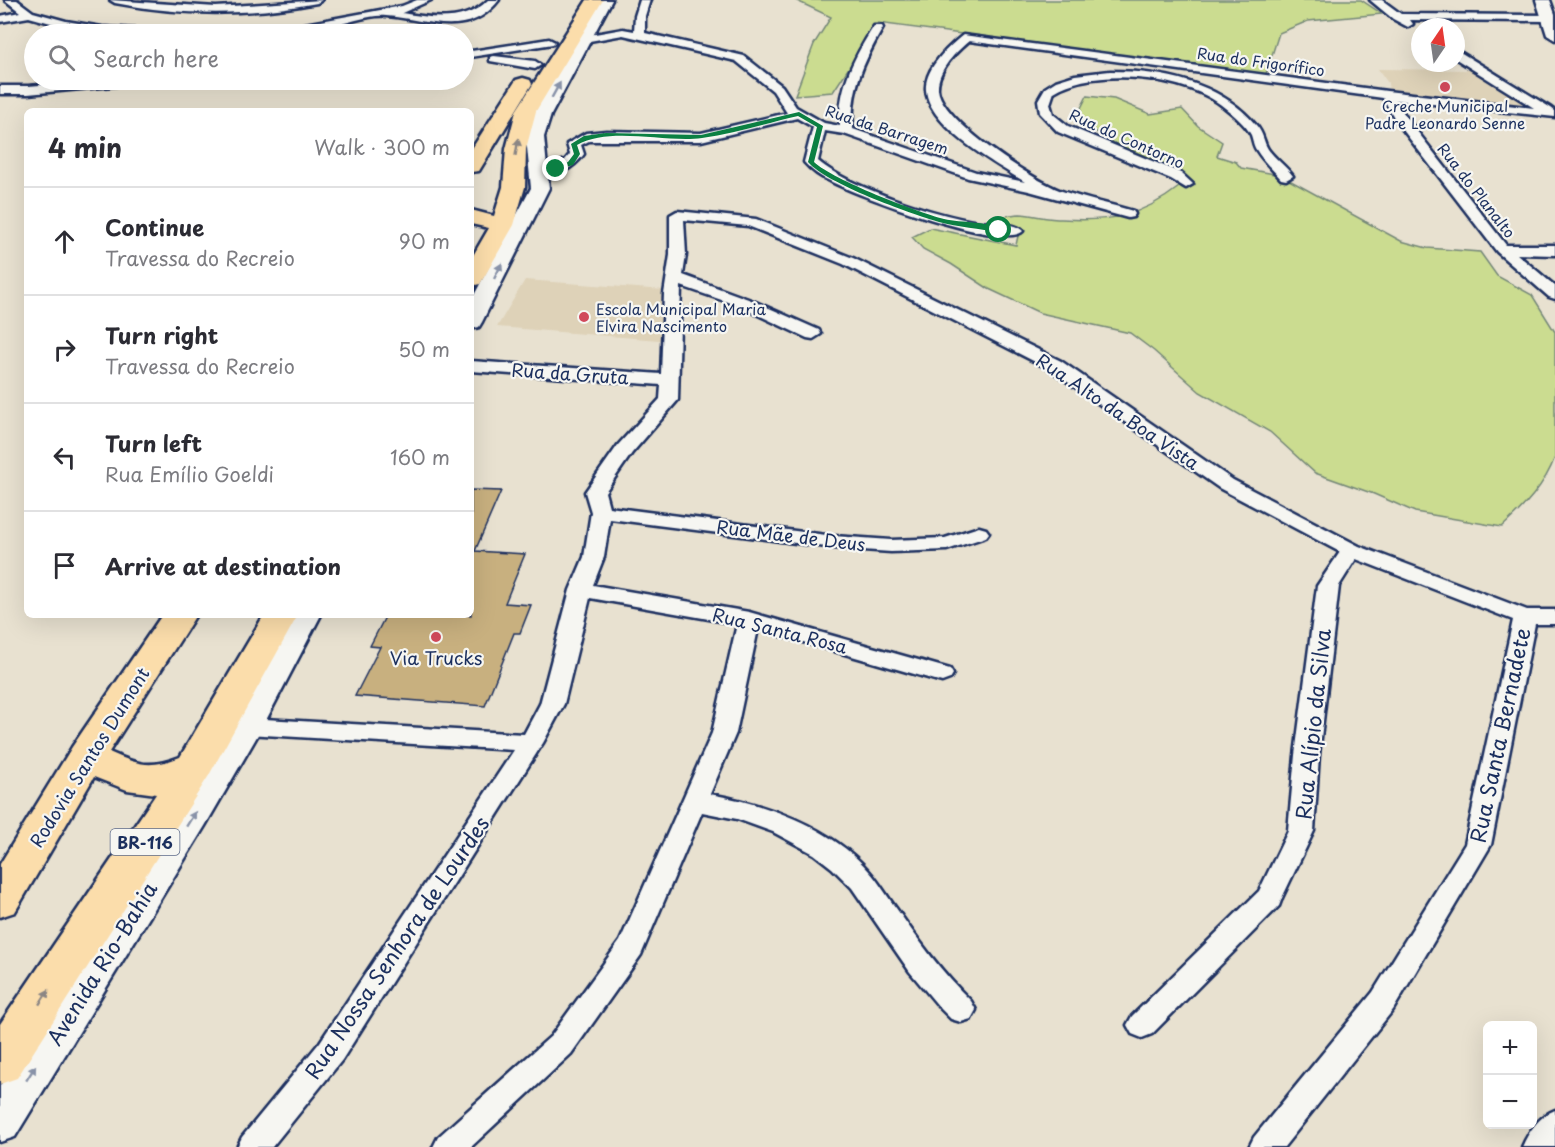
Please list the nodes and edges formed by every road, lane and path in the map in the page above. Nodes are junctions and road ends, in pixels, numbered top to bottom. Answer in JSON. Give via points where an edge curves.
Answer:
{"nodes":[{"id":1,"x":10,"y":0,"type":"edge"},
{"id":2,"x":115,"y":0,"type":"edge"},
{"id":3,"x":317,"y":0,"type":"edge"},
{"id":4,"x":426,"y":0,"type":"edge"},
{"id":5,"x":494,"y":0,"type":"edge"},
{"id":6,"x":605,"y":0,"type":"edge"},
{"id":7,"x":645,"y":0,"type":"edge"},
{"id":8,"x":1375,"y":0,"type":"edge"},
{"id":9,"x":1543,"y":0,"type":"edge"},
{"id":10,"x":569,"y":9,"type":"dead end"},
{"id":11,"x":596,"y":9,"type":"edge"},
{"id":12,"x":384,"y":13,"type":"junction"},
{"id":13,"x":29,"y":14,"type":"junction"},
{"id":14,"x":1397,"y":17,"type":"junction"},
{"id":15,"x":1549,"y":18,"type":"junction"},
{"id":16,"x":0,"y":19,"type":"edge"},
{"id":17,"x":75,"y":24,"type":"edge"},
{"id":18,"x":325,"y":24,"type":"edge"},
{"id":19,"x":1411,"y":26,"type":"edge"},
{"id":20,"x":878,"y":28,"type":"dead end"},
{"id":21,"x":623,"y":32,"type":"junction"},
{"id":22,"x":1555,"y":35,"type":"edge"},
{"id":23,"x":639,"y":36,"type":"junction"},
{"id":24,"x":584,"y":39,"type":"junction"},
{"id":25,"x":549,"y":42,"type":"junction"},
{"id":26,"x":474,"y":53,"type":"edge"},
{"id":27,"x":474,"y":56,"type":"edge"},
{"id":28,"x":1465,"y":60,"type":"edge"},
{"id":29,"x":535,"y":64,"type":"junction"},
{"id":30,"x":1162,"y":64,"type":"junction"},
{"id":31,"x":1153,"y":77,"type":"junction"},
{"id":32,"x":0,"y":90,"type":"edge"},
{"id":33,"x":24,"y":90,"type":"edge"},
{"id":34,"x":1387,"y":95,"type":"junction"},
{"id":35,"x":799,"y":114,"type":"junction"},
{"id":36,"x":1553,"y":115,"type":"edge"},
{"id":37,"x":820,"y":126,"type":"junction"},
{"id":38,"x":847,"y":131,"type":"junction"},
{"id":39,"x":474,"y":161,"type":"edge"},
{"id":40,"x":540,"y":175,"type":"junction"},
{"id":41,"x":1287,"y":176,"type":"dead end"},
{"id":42,"x":1186,"y":184,"type":"dead end"},
{"id":43,"x":514,"y":187,"type":"junction"},
{"id":44,"x":1054,"y":193,"type":"junction"},
{"id":45,"x":1128,"y":214,"type":"dead end"},
{"id":46,"x":474,"y":218,"type":"edge"},
{"id":47,"x":505,"y":231,"type":"junction"},
{"id":48,"x":1016,"y":231,"type":"dead end"},
{"id":49,"x":1502,"y":249,"type":"junction"},
{"id":50,"x":1555,"y":250,"type":"edge"},
{"id":51,"x":474,"y":275,"type":"edge"},
{"id":52,"x":675,"y":278,"type":"junction"},
{"id":53,"x":1555,"y":294,"type":"edge"},
{"id":54,"x":474,"y":314,"type":"edge"},
{"id":55,"x":813,"y":334,"type":"dead end"},
{"id":56,"x":474,"y":366,"type":"edge"},
{"id":57,"x":669,"y":380,"type":"junction"},
{"id":58,"x":601,"y":512,"type":"junction"},
{"id":59,"x":979,"y":533,"type":"dead end"},
{"id":60,"x":1352,"y":550,"type":"junction"},
{"id":61,"x":581,"y":590,"type":"junction"},
{"id":62,"x":1525,"y":617,"type":"junction"},
{"id":63,"x":1555,"y":617,"type":"edge"},
{"id":64,"x":177,"y":618,"type":"edge"},
{"id":65,"x":296,"y":619,"type":"edge"},
{"id":66,"x":749,"y":619,"type":"junction"},
{"id":67,"x":942,"y":674,"type":"dead end"},
{"id":68,"x":247,"y":726,"type":"junction"},
{"id":69,"x":531,"y":743,"type":"junction"},
{"id":70,"x":86,"y":757,"type":"junction"},
{"id":71,"x":194,"y":767,"type":"junction"},
{"id":72,"x":693,"y":801,"type":"junction"},
{"id":73,"x":0,"y":900,"type":"edge"},
{"id":74,"x":961,"y":1010,"type":"dead end"},
{"id":75,"x":1142,"y":1025,"type":"dead end"},
{"id":76,"x":0,"y":1063,"type":"edge"},
{"id":77,"x":0,"y":1123,"type":"edge"},
{"id":78,"x":1555,"y":1124,"type":"edge"},
{"id":79,"x":253,"y":1147,"type":"edge"},
{"id":80,"x":449,"y":1147,"type":"edge"},
{"id":81,"x":1265,"y":1147,"type":"edge"},
{"id":82,"x":1538,"y":1147,"type":"edge"}],
"edges":[{"from":1,"to":13,"type":"street"},
{"from":2,"to":3,"type":"street","via":[[205,10]]},
{"from":4,"to":12,"type":"street"},
{"from":5,"to":12,"type":"street","via":[[478,16],[453,21]]},
{"from":6,"to":11,"type":"street"},
{"from":7,"to":23,"type":"street"},
{"from":8,"to":14,"type":"street"},
{"from":9,"to":15,"type":"street"},
{"from":10,"to":25,"type":"highway"},
{"from":11,"to":21,"type":"street","name":"Rua da Barragem"},
{"from":11,"to":24,"type":"street"},
{"from":43,"to":11,"type":"highway","one_way":true,"via":[[516,149],[526,111]]},
{"from":12,"to":18,"type":"street"},
{"from":13,"to":16,"type":"street"},
{"from":13,"to":17,"type":"street"},
{"from":14,"to":15,"type":"street"},
{"from":14,"to":19,"type":"street"},
{"from":15,"to":22,"type":"street"},
{"from":20,"to":38,"type":"street","via":[[850,80],[844,106]]},
{"from":21,"to":23,"type":"street","name":"Rua da Barragem"},
{"from":21,"to":24,"type":"street","name":"Rua da Barragem"},
{"from":23,"to":35,"type":"street","name":"Rua da Barragem","via":[[740,57],[778,89],[791,110]]},
{"from":40,"to":24,"type":"street","one_way":true,"via":[[535,137],[542,115]]},
{"from":25,"to":26,"type":"street"},
{"from":25,"to":29,"type":"highway"},
{"from":27,"to":29,"type":"street"},
{"from":28,"to":36,"type":"street","name":"Rua do Frigorífico"},
{"from":29,"to":39,"type":"highway"},
{"from":30,"to":31,"type":"street"},
{"from":30,"to":34,"type":"street","name":"Rua do Frigorífico"},
{"from":30,"to":44,"type":"street","name":"Rua do Frigorífico","via":[[966,37],[956,46],[937,72],[932,91],[942,114],[981,148]]},
{"from":31,"to":41,"type":"street","name":"Rua do Contorno","via":[[1226,101],[1252,128],[1259,145]]},
{"from":31,"to":42,"type":"street","name":"Rua do Contorno","via":[[1066,80],[1049,90],[1043,101],[1044,109],[1063,129],[1176,176]]},
{"from":32,"to":33,"type":"street"},
{"from":34,"to":36,"type":"street","name":"Rua do Frigorífico"},
{"from":34,"to":49,"type":"street","name":"Rua do Planalto","via":[[1400,118]]},
{"from":35,"to":37,"type":"street","name":"Rua da Barragem"},
{"from":35,"to":40,"type":"street","via":[[701,137],[586,137],[574,144],[577,154],[570,163]]},
{"from":37,"to":38,"type":"street","name":"Rua da Barragem"},
{"from":37,"to":48,"type":"street","via":[[811,162],[819,170],[942,220]]},
{"from":38,"to":44,"type":"street","name":"Rua da Barragem","via":[[973,175]]},
{"from":40,"to":43,"type":"highway"},
{"from":40,"to":47,"type":"street","via":[[540,188]]},
{"from":43,"to":47,"type":"highway"},
{"from":44,"to":45,"type":"street","name":"Rua da Barragem"},
{"from":46,"to":47,"type":"highway"},
{"from":47,"to":51,"type":"highway"},
{"from":54,"to":47,"type":"street","one_way":true},
{"from":49,"to":50,"type":"street"},
{"from":49,"to":53,"type":"street","name":"Rua do Planalto"},
{"from":52,"to":55,"type":"street","via":[[745,303]]},
{"from":52,"to":57,"type":"street"},
{"from":52,"to":60,"type":"street","name":"Rua Alto da Boa Vista","via":[[677,215],[751,222],[848,261],[1055,365],[1226,484]]},
{"from":56,"to":57,"type":"street","name":"Rua da Gruta"},
{"from":57,"to":58,"type":"street","via":[[669,400],[625,448],[595,492]]},
{"from":58,"to":59,"type":"street","name":"Rua Mãe de Deus","via":[[891,546],[947,544]]},
{"from":58,"to":61,"type":"street","name":"Rua Nossa Senhora de Lourdes","via":[[594,556]]},
{"from":60,"to":62,"type":"street","name":"Rua Alto da Boa Vista"},
{"from":60,"to":75,"type":"street","name":"Rua Alípio da Silva","via":[[1328,586],[1306,755],[1301,831],[1269,898]]},
{"from":61,"to":66,"type":"street","name":"Rua Santa Rosa"},
{"from":61,"to":69,"type":"street","name":"Rua Nossa Senhora de Lourdes","via":[[552,704]]},
{"from":62,"to":63,"type":"street","name":"Rua Alto da Boa Vista"},
{"from":62,"to":81,"type":"street","name":"Rua Santa Bernadete","via":[[1478,845],[1383,1001]]},
{"from":64,"to":70,"type":"highway","name":"Rodovia Santos Dumont"},
{"from":65,"to":68,"type":"street","name":"Avenida Rio-Bahia"},
{"from":65,"to":71,"type":"highway","number":"BR-116","via":[[250,672]]},
{"from":66,"to":67,"type":"street","name":"Rua Santa Rosa"},
{"from":66,"to":72,"type":"street","via":[[724,733]]},
{"from":68,"to":69,"type":"street"},
{"from":77,"to":68,"type":"street","name":"Avenida Rio-Bahia","one_way":true},
{"from":69,"to":79,"type":"street","name":"Rua Nossa Senhora de Lourdes","via":[[331,1051]]},
{"from":70,"to":71,"type":"highway","via":[[127,776],[160,780]]},
{"from":70,"to":73,"type":"highway","name":"Rodovia Santos Dumont"},
{"from":76,"to":71,"type":"highway","number":"BR-116","one_way":true},
{"from":72,"to":74,"type":"street","via":[[719,804],[780,825],[828,849],[859,877],[940,990]]},
{"from":72,"to":80,"type":"street","via":[[632,947],[561,1045]]},
{"from":78,"to":82,"type":"street"}]}
